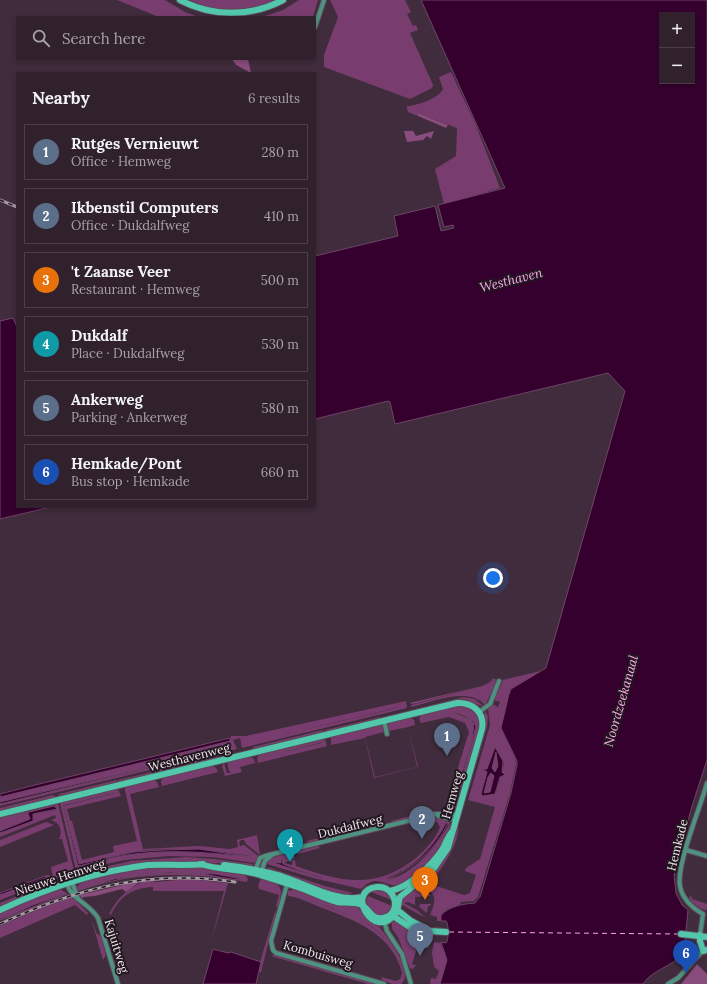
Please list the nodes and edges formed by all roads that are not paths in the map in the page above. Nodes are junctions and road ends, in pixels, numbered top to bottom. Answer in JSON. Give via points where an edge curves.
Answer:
{"nodes":[{"id":1,"x":180,"y":0,"type":"edge"},
{"id":2,"x":283,"y":0,"type":"edge"},
{"id":3,"x":324,"y":0,"type":"edge"},
{"id":4,"x":213,"y":14,"type":"edge"},
{"id":5,"x":316,"y":24,"type":"edge"},
{"id":6,"x":499,"y":681,"type":"dead end"},
{"id":7,"x":479,"y":712,"type":"junction"},
{"id":8,"x":384,"y":721,"type":"junction"},
{"id":9,"x":387,"y":734,"type":"dead end"},
{"id":10,"x":707,"y":784,"type":"edge"},
{"id":11,"x":0,"y":814,"type":"edge"},
{"id":12,"x":457,"y":818,"type":"junction"},
{"id":13,"x":453,"y":830,"type":"junction"},
{"id":14,"x":686,"y":850,"type":"junction"},
{"id":15,"x":272,"y":855,"type":"junction"},
{"id":16,"x":707,"y":856,"type":"edge"},
{"id":17,"x":262,"y":871,"type":"junction"},
{"id":18,"x":256,"y":872,"type":"junction"},
{"id":19,"x":288,"y":881,"type":"junction"},
{"id":20,"x":69,"y":883,"type":"junction"},
{"id":21,"x":400,"y":887,"type":"junction"},
{"id":22,"x":390,"y":891,"type":"junction"},
{"id":23,"x":344,"y":896,"type":"junction"},
{"id":24,"x":364,"y":897,"type":"junction"},
{"id":25,"x":397,"y":898,"type":"junction"},
{"id":26,"x":362,"y":904,"type":"junction"},
{"id":27,"x":0,"y":910,"type":"edge"},
{"id":28,"x":391,"y":914,"type":"junction"},
{"id":29,"x":705,"y":914,"type":"edge"},
{"id":30,"x":446,"y":932,"type":"dead end"},
{"id":31,"x":681,"y":934,"type":"dead end"},
{"id":32,"x":700,"y":935,"type":"junction"},
{"id":33,"x":707,"y":937,"type":"edge"},
{"id":34,"x":705,"y":950,"type":"edge"},
{"id":35,"x":410,"y":983,"type":"edge"},
{"id":36,"x":118,"y":984,"type":"edge"},
{"id":37,"x":384,"y":984,"type":"edge"},
{"id":38,"x":668,"y":984,"type":"edge"}],
"edges":[{"from":1,"to":4,"type":"street"},
{"from":2,"to":4,"type":"street","via":[[252,11]]},
{"from":3,"to":5,"type":"street"},
{"from":6,"to":7,"type":"street","via":[[490,704]]},
{"from":7,"to":8,"type":"street","name":"Westhavenweg","via":[[469,704],[457,703]]},
{"from":7,"to":12,"type":"street","name":"Hemweg","via":[[482,729]]},
{"from":8,"to":9,"type":"street"},
{"from":8,"to":11,"type":"street","name":"Westhavenweg"},
{"from":10,"to":14,"type":"street","name":"Hemkade"},
{"from":12,"to":13,"type":"street","name":"Hemweg"},
{"from":12,"to":15,"type":"street","name":"Dukdalfweg","via":[[434,816]]},
{"from":13,"to":21,"type":"street","name":"Hemweg","via":[[430,865]]},
{"from":13,"to":25,"type":"street","name":"Hemweg","via":[[451,842],[441,861],[429,874]]},
{"from":14,"to":16,"type":"street"},
{"from":14,"to":29,"type":"street","name":"Hemkade","via":[[679,877],[682,894],[691,905]]},
{"from":15,"to":17,"type":"street","via":[[265,861]]},
{"from":15,"to":18,"type":"street","name":"Dukdalfweg","via":[[261,857]]},
{"from":17,"to":18,"type":"street","name":"Nieuwe Hemweg"},
{"from":17,"to":19,"type":"street","name":"Nieuwe Hemweg"},
{"from":18,"to":19,"type":"street","name":"Nieuwe Hemweg"},
{"from":18,"to":20,"type":"street","name":"Nieuwe Hemweg","via":[[218,864],[171,864],[136,867]]},
{"from":19,"to":23,"type":"street","name":"Nieuwe Hemweg"},
{"from":19,"to":26,"type":"street","name":"Nieuwe Hemweg","via":[[337,902]]},
{"from":19,"to":37,"type":"street","name":"Kombuisweg","via":[[271,941],[273,950]]},
{"from":20,"to":27,"type":"street","name":"Nieuwe Hemweg"},
{"from":20,"to":36,"type":"street","name":"Kajuitweg","via":[[69,892],[98,918]]},
{"from":21,"to":22,"type":"street","name":"Hemweg"},
{"from":21,"to":23,"type":"street","via":[[374,884],[359,894]]},
{"from":22,"to":24,"type":"street","via":[[374,887]]},
{"from":22,"to":25,"type":"street"},
{"from":23,"to":24,"type":"street","name":"Nieuwe Hemweg"},
{"from":24,"to":26,"type":"street"},
{"from":25,"to":28,"type":"street"},
{"from":26,"to":28,"type":"street","via":[[369,917],[375,920]]},
{"from":28,"to":30,"type":"street","via":[[425,935]]},
{"from":28,"to":35,"type":"street","via":[[387,931],[402,954]]},
{"from":29,"to":32,"type":"street","name":"Hemkade"},
{"from":31,"to":32,"type":"street"},
{"from":32,"to":33,"type":"street"},
{"from":32,"to":34,"type":"street","name":"Hemkade"},
{"from":34,"to":38,"type":"street","name":"Hemkade","via":[[678,978]]}]}
